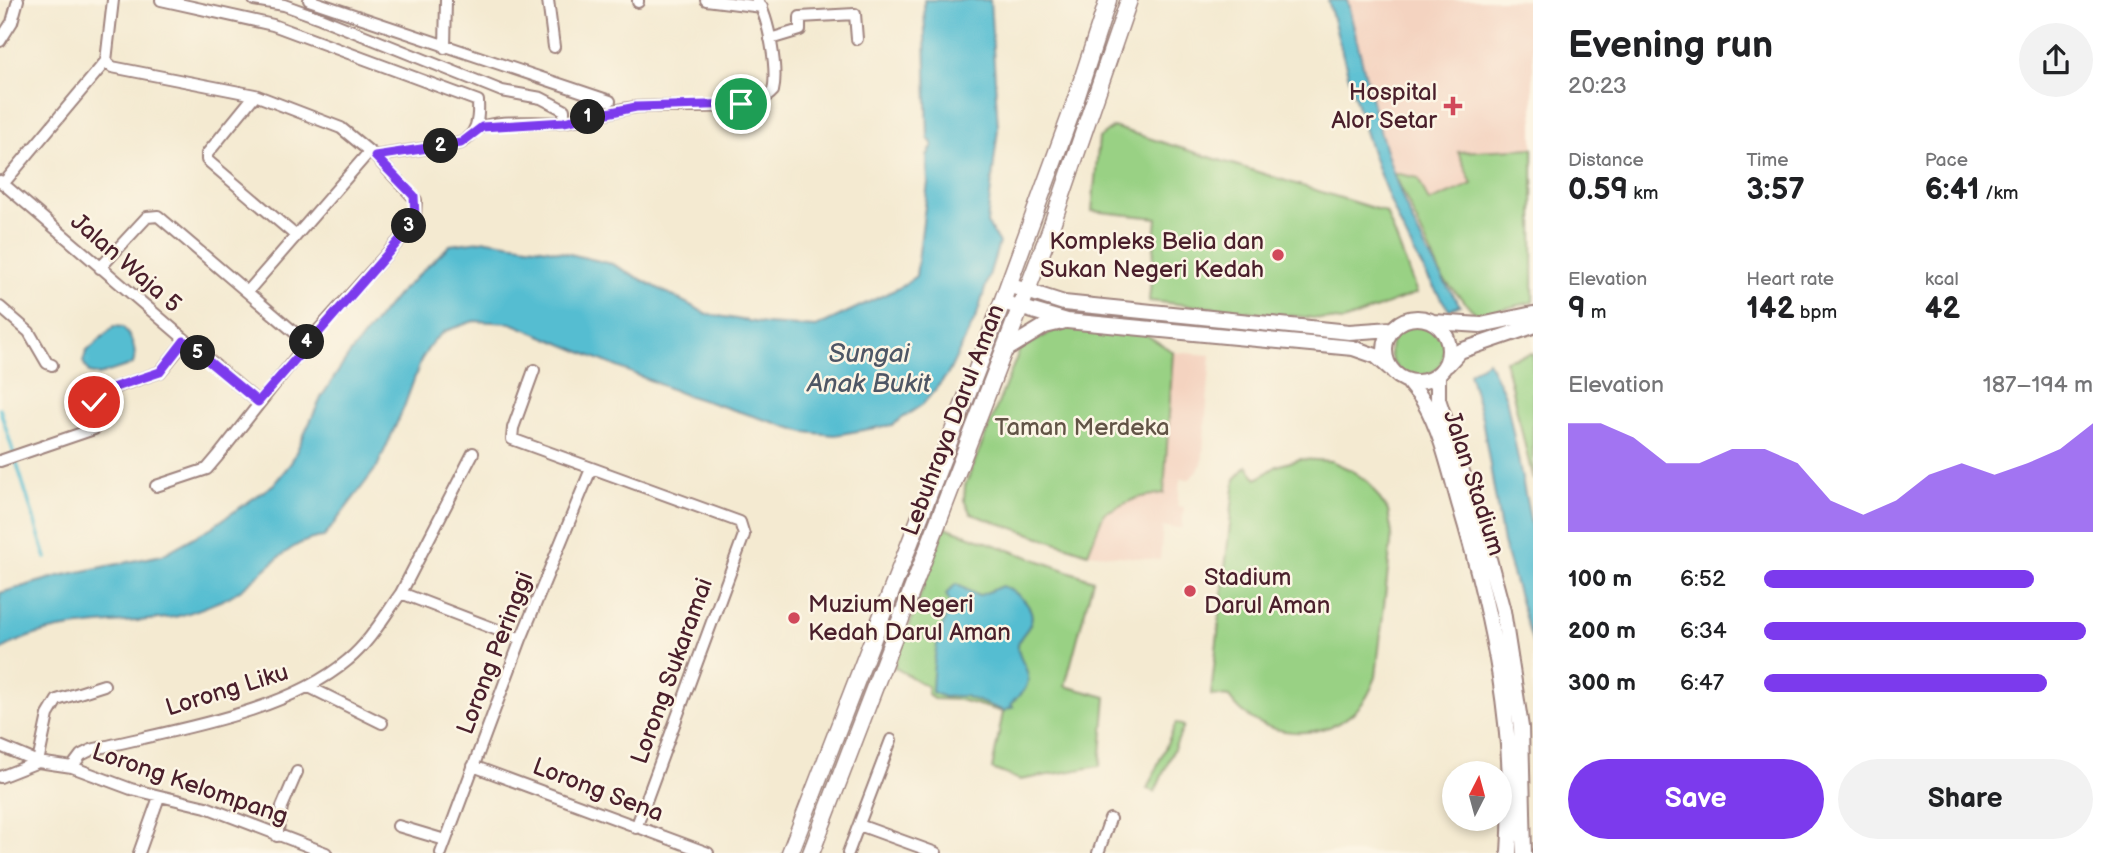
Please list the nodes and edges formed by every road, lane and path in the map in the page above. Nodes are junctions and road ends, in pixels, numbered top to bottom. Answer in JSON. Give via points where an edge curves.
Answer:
{"nodes":[{"id":1,"x":18,"y":0,"type":"edge"},
{"id":2,"x":113,"y":0,"type":"edge"},
{"id":3,"x":161,"y":0,"type":"edge"},
{"id":4,"x":254,"y":0,"type":"edge"},
{"id":5,"x":309,"y":0,"type":"edge"},
{"id":6,"x":446,"y":0,"type":"edge"},
{"id":7,"x":548,"y":0,"type":"edge"},
{"id":8,"x":706,"y":0,"type":"edge"},
{"id":9,"x":1108,"y":0,"type":"edge"},
{"id":10,"x":1129,"y":0,"type":"edge"},
{"id":11,"x":326,"y":3,"type":"edge"},
{"id":12,"x":760,"y":4,"type":"edge"},
{"id":13,"x":320,"y":18,"type":"junction"},
{"id":14,"x":770,"y":39,"type":"junction"},
{"id":15,"x":857,"y":39,"type":"dead end"},
{"id":16,"x":0,"y":41,"type":"edge"},
{"id":17,"x":554,"y":47,"type":"dead end"},
{"id":18,"x":445,"y":48,"type":"junction"},
{"id":19,"x":106,"y":61,"type":"junction"},
{"id":20,"x":568,"y":88,"type":"junction"},
{"id":21,"x":502,"y":91,"type":"junction"},
{"id":22,"x":255,"y":95,"type":"junction"},
{"id":23,"x":610,"y":101,"type":"dead end"},
{"id":24,"x":478,"y":102,"type":"junction"},
{"id":25,"x":564,"y":116,"type":"junction"},
{"id":26,"x":476,"y":130,"type":"junction"},
{"id":27,"x":372,"y":154,"type":"junction"},
{"id":28,"x":1,"y":182,"type":"edge"},
{"id":29,"x":295,"y":235,"type":"junction"},
{"id":30,"x":100,"y":268,"type":"junction"},
{"id":31,"x":1009,"y":285,"type":"junction"},
{"id":32,"x":248,"y":290,"type":"junction"},
{"id":33,"x":1024,"y":300,"type":"junction"},
{"id":34,"x":1002,"y":302,"type":"junction"},
{"id":35,"x":0,"y":307,"type":"edge"},
{"id":36,"x":1533,"y":314,"type":"edge"},
{"id":37,"x":1067,"y":321,"type":"junction"},
{"id":38,"x":1433,"y":322,"type":"junction"},
{"id":39,"x":1533,"y":326,"type":"edge"},
{"id":40,"x":1392,"y":329,"type":"junction"},
{"id":41,"x":184,"y":341,"type":"junction"},
{"id":42,"x":307,"y":342,"type":"junction"},
{"id":43,"x":1004,"y":351,"type":"junction"},
{"id":44,"x":52,"y":365,"type":"dead end"},
{"id":45,"x":1391,"y":369,"type":"junction"},
{"id":46,"x":534,"y":370,"type":"dead end"},
{"id":47,"x":1442,"y":370,"type":"junction"},
{"id":48,"x":1408,"y":381,"type":"junction"},
{"id":49,"x":258,"y":402,"type":"junction"},
{"id":50,"x":473,"y":453,"type":"dead end"},
{"id":51,"x":2,"y":460,"type":"edge"},
{"id":52,"x":591,"y":469,"type":"junction"},
{"id":53,"x":156,"y":486,"type":"dead end"},
{"id":54,"x":401,"y":593,"type":"junction"},
{"id":55,"x":521,"y":639,"type":"junction"},
{"id":56,"x":104,"y":685,"type":"dead end"},
{"id":57,"x":309,"y":687,"type":"junction"},
{"id":58,"x":382,"y":723,"type":"dead end"},
{"id":59,"x":891,"y":740,"type":"dead end"},
{"id":60,"x":0,"y":746,"type":"edge"},
{"id":61,"x":38,"y":762,"type":"junction"},
{"id":62,"x":473,"y":766,"type":"junction"},
{"id":63,"x":72,"y":767,"type":"junction"},
{"id":64,"x":298,"y":772,"type":"dead end"},
{"id":65,"x":0,"y":777,"type":"edge"},
{"id":66,"x":159,"y":797,"type":"junction"},
{"id":67,"x":1110,"y":819,"type":"dead end"},
{"id":68,"x":859,"y":825,"type":"junction"},
{"id":69,"x":398,"y":826,"type":"dead end"},
{"id":70,"x":636,"y":828,"type":"junction"},
{"id":71,"x":277,"y":836,"type":"junction"},
{"id":72,"x":445,"y":840,"type":"junction"},
{"id":73,"x":139,"y":853,"type":"edge"},
{"id":74,"x":326,"y":853,"type":"edge"},
{"id":75,"x":441,"y":853,"type":"edge"},
{"id":76,"x":708,"y":853,"type":"edge"},
{"id":77,"x":790,"y":853,"type":"edge"},
{"id":78,"x":811,"y":853,"type":"edge"},
{"id":79,"x":848,"y":853,"type":"edge"},
{"id":80,"x":936,"y":853,"type":"edge"},
{"id":81,"x":1098,"y":853,"type":"edge"},
{"id":82,"x":1509,"y":853,"type":"edge"},
{"id":83,"x":1524,"y":853,"type":"edge"}],
"edges":[{"from":1,"to":16,"type":"street"},
{"from":2,"to":19,"type":"street"},
{"from":3,"to":24,"type":"street","via":[[274,25]]},
{"from":4,"to":13,"type":"street"},
{"from":5,"to":11,"type":"street"},
{"from":6,"to":18,"type":"street"},
{"from":7,"to":17,"type":"street"},
{"from":8,"to":12,"type":"street"},
{"from":9,"to":31,"type":"main road","name":"Lebuhraya Darul Aman"},
{"from":10,"to":33,"type":"main road","name":"Lebuhraya Darul Aman"},
{"from":11,"to":13,"type":"street"},
{"from":11,"to":18,"type":"street"},
{"from":12,"to":14,"type":"street"},
{"from":13,"to":21,"type":"street"},
{"from":14,"to":15,"type":"street","via":[[800,30],[800,17],[855,14]]},
{"from":14,"to":25,"type":"street","via":[[775,87],[765,99]]},
{"from":18,"to":20,"type":"street"},
{"from":19,"to":22,"type":"street","via":[[113,68]]},
{"from":19,"to":28,"type":"street"},
{"from":20,"to":23,"type":"street"},
{"from":20,"to":25,"type":"street"},
{"from":21,"to":24,"type":"street"},
{"from":21,"to":25,"type":"street","via":[[541,98]]},
{"from":22,"to":27,"type":"street","via":[[341,128]]},
{"from":22,"to":29,"type":"street","via":[[207,154],[207,160]]},
{"from":24,"to":26,"type":"street"},
{"from":25,"to":26,"type":"street"},
{"from":26,"to":27,"type":"street","via":[[461,143]]},
{"from":27,"to":29,"type":"street"},
{"from":27,"to":42,"type":"street","via":[[414,196],[415,217]]},
{"from":28,"to":30,"type":"street","name":"Jalan Waja 5"},
{"from":29,"to":32,"type":"street"},
{"from":30,"to":32,"type":"street","via":[[153,215]]},
{"from":30,"to":41,"type":"street","name":"Jalan Waja 5"},
{"from":31,"to":33,"type":"main road"},
{"from":31,"to":34,"type":"main road","name":"Lebuhraya Darul Aman"},
{"from":32,"to":42,"type":"street"},
{"from":33,"to":34,"type":"main road"},
{"from":33,"to":37,"type":"main road"},
{"from":33,"to":40,"type":"main road","via":[[1349,332]]},
{"from":33,"to":43,"type":"main road","name":"Lebuhraya Darul Aman"},
{"from":34,"to":77,"type":"main road","name":"Lebuhraya Darul Aman"},
{"from":35,"to":44,"type":"street","via":[[29,332]]},
{"from":36,"to":38,"type":"main road","via":[[1482,325]]},
{"from":37,"to":43,"type":"main road","via":[[1045,326]]},
{"from":37,"to":45,"type":"main road","via":[[1353,348],[1376,356]]},
{"from":38,"to":40,"type":"main road","via":[[1410,318]]},
{"from":38,"to":47,"type":"main road","via":[[1449,346]]},
{"from":39,"to":47,"type":"main road","via":[[1460,351]]},
{"from":40,"to":45,"type":"main road","via":[[1385,349]]},
{"from":41,"to":49,"type":"street","name":"Jalan Waja 5"},
{"from":41,"to":51,"type":"street","via":[[160,372],[96,394],[94,429]]},
{"from":42,"to":49,"type":"street"},
{"from":43,"to":78,"type":"main road","name":"Lebuhraya Darul Aman"},
{"from":45,"to":48,"type":"main road"},
{"from":46,"to":52,"type":"street","via":[[512,439]]},
{"from":47,"to":48,"type":"main road","via":[[1429,380]]},
{"from":47,"to":83,"type":"main road","name":"Jalan Stadium","via":[[1438,399],[1503,611],[1520,716]]},
{"from":48,"to":82,"type":"main road","name":"Jalan Stadium","via":[[1424,403],[1439,440],[1489,613],[1506,729]]},
{"from":49,"to":53,"type":"street","via":[[206,469]]},
{"from":50,"to":54,"type":"street","name":"Lorong Liku"},
{"from":52,"to":55,"type":"street","name":"Lorong Peringgi"},
{"from":52,"to":70,"type":"street","name":"Lorong Sukaramai","via":[[740,522],[743,527],[740,547]]},
{"from":54,"to":55,"type":"street"},
{"from":54,"to":57,"type":"street","name":"Lorong Liku","via":[[356,653]]},
{"from":55,"to":62,"type":"street","name":"Lorong Peringgi"},
{"from":56,"to":61,"type":"street","via":[[57,700],[48,715]]},
{"from":57,"to":58,"type":"street"},
{"from":57,"to":63,"type":"street","name":"Lorong Liku","via":[[270,704],[91,750]]},
{"from":59,"to":68,"type":"street"},
{"from":60,"to":61,"type":"street","name":"Lorong Kelompang"},
{"from":61,"to":63,"type":"street","name":"Lorong Kelompang"},
{"from":61,"to":65,"type":"street"},
{"from":62,"to":70,"type":"street","name":"Lorong Sena"},
{"from":62,"to":72,"type":"street","name":"Lorong Peringgi"},
{"from":63,"to":66,"type":"street","name":"Lorong Kelompang"},
{"from":64,"to":71,"type":"street","via":[[282,807]]},
{"from":66,"to":71,"type":"street","name":"Lorong Kelompang","via":[[206,807]]},
{"from":66,"to":73,"type":"street"},
{"from":67,"to":81,"type":"street"},
{"from":68,"to":79,"type":"street"},
{"from":68,"to":80,"type":"street"},
{"from":69,"to":72,"type":"street"},
{"from":70,"to":76,"type":"street","name":"Lorong Sena"},
{"from":71,"to":74,"type":"street","name":"Lorong Kelompang"},
{"from":72,"to":75,"type":"street","name":"Lorong Peringgi"}]}
